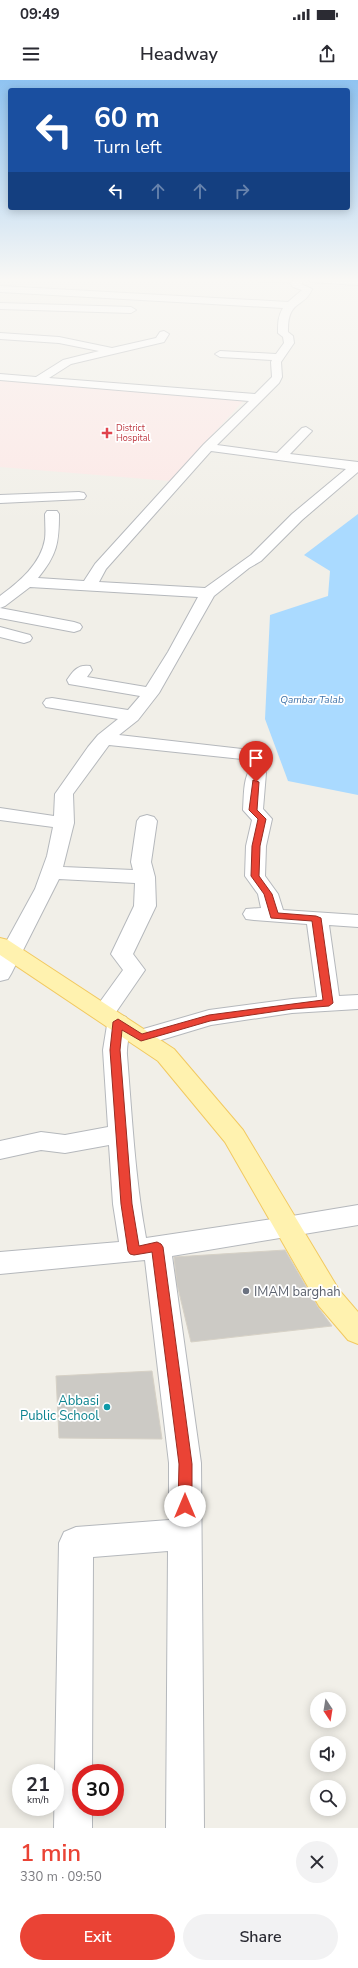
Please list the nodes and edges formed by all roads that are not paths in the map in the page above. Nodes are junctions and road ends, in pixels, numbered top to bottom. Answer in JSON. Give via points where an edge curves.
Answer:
{"nodes":[{"id":1,"x":73,"y":361,"type":"edge"},
{"id":2,"x":277,"y":361,"type":"edge"},
{"id":3,"x":0,"y":377,"type":"edge"},
{"id":4,"x":37,"y":381,"type":"junction"},
{"id":5,"x":258,"y":398,"type":"junction"},
{"id":6,"x":306,"y":431,"type":"dead end"},
{"id":7,"x":208,"y":447,"type":"junction"},
{"id":8,"x":280,"y":457,"type":"junction"},
{"id":9,"x":358,"y":467,"type":"edge"},
{"id":10,"x":79,"y":496,"type":"dead end"},
{"id":11,"x":0,"y":499,"type":"edge"},
{"id":12,"x":52,"y":514,"type":"dead end"},
{"id":13,"x":27,"y":582,"type":"junction"},
{"id":14,"x":89,"y":586,"type":"junction"},
{"id":15,"x":208,"y":593,"type":"junction"},
{"id":16,"x":0,"y":603,"type":"edge"},
{"id":17,"x":0,"y":613,"type":"edge"},
{"id":18,"x":74,"y":627,"type":"dead end"},
{"id":19,"x":0,"y":632,"type":"edge"},
{"id":20,"x":24,"y":638,"type":"dead end"},
{"id":21,"x":84,"y":670,"type":"dead end"},
{"id":22,"x":151,"y":693,"type":"junction"},
{"id":23,"x":52,"y":703,"type":"dead end"},
{"id":24,"x":132,"y":716,"type":"junction"},
{"id":25,"x":104,"y":739,"type":"junction"},
{"id":26,"x":242,"y":754,"type":"dead end"},
{"id":27,"x":258,"y":773,"type":"dead end"},
{"id":28,"x":0,"y":814,"type":"edge"},
{"id":29,"x":147,"y":821,"type":"dead end"},
{"id":30,"x":64,"y":823,"type":"junction"},
{"id":31,"x":51,"y":873,"type":"junction"},
{"id":32,"x":144,"y":877,"type":"junction"},
{"id":33,"x":316,"y":918,"type":"junction"},
{"id":34,"x":358,"y":921,"type":"edge"},
{"id":35,"x":6,"y":948,"type":"edge"},
{"id":36,"x":0,"y":974,"type":"edge"},
{"id":37,"x":358,"y":1002,"type":"edge"},
{"id":38,"x":329,"y":1003,"type":"junction"},
{"id":39,"x":111,"y":1018,"type":"junction"},
{"id":40,"x":141,"y":1038,"type":"junction"},
{"id":41,"x":122,"y":1133,"type":"junction"},
{"id":42,"x":0,"y":1150,"type":"edge"},
{"id":43,"x":358,"y":1215,"type":"edge"},
{"id":44,"x":286,"y":1227,"type":"junction"},
{"id":45,"x":146,"y":1249,"type":"junction"},
{"id":46,"x":0,"y":1263,"type":"edge"},
{"id":47,"x":358,"y":1332,"type":"edge"},
{"id":48,"x":185,"y":1534,"type":"junction"},
{"id":49,"x":73,"y":1828,"type":"edge"},
{"id":50,"x":185,"y":1828,"type":"edge"}],
"edges":[{"from":1,"to":4,"type":"street"},
{"from":2,"to":5,"type":"street","via":[[277,377]]},
{"from":3,"to":4,"type":"street"},
{"from":4,"to":5,"type":"street"},
{"from":5,"to":7,"type":"street"},
{"from":6,"to":8,"type":"street"},
{"from":7,"to":8,"type":"street"},
{"from":7,"to":14,"type":"street","via":[[100,567]]},
{"from":8,"to":9,"type":"street"},
{"from":9,"to":15,"type":"street","via":[[297,516],[256,558]]},
{"from":10,"to":11,"type":"street"},
{"from":12,"to":13,"type":"street","via":[[52,540],[48,552]]},
{"from":13,"to":14,"type":"street"},
{"from":13,"to":16,"type":"street"},
{"from":14,"to":15,"type":"street"},
{"from":15,"to":22,"type":"street"},
{"from":17,"to":18,"type":"street"},
{"from":19,"to":20,"type":"street"},
{"from":21,"to":22,"type":"street","via":[[75,680]]},
{"from":22,"to":24,"type":"street"},
{"from":23,"to":24,"type":"street"},
{"from":24,"to":25,"type":"street"},
{"from":25,"to":26,"type":"street"},
{"from":25,"to":30,"type":"street","via":[[64,794]]},
{"from":27,"to":33,"type":"street","via":[[253,810],[262,819],[256,846],[255,876],[268,894],[264,915]]},
{"from":28,"to":30,"type":"street"},
{"from":29,"to":32,"type":"street","via":[[141,862]]},
{"from":30,"to":31,"type":"street"},
{"from":31,"to":32,"type":"street"},
{"from":31,"to":35,"type":"street","via":[[45,889]]},
{"from":32,"to":39,"type":"street","via":[[146,906],[122,954],[134,970]]},
{"from":33,"to":34,"type":"street"},
{"from":33,"to":38,"type":"street"},
{"from":35,"to":36,"type":"street"},
{"from":35,"to":39,"type":"main road"},
{"from":37,"to":38,"type":"street"},
{"from":38,"to":40,"type":"street","via":[[209,1018]]},
{"from":39,"to":40,"type":"main road"},
{"from":39,"to":41,"type":"street"},
{"from":40,"to":44,"type":"main road","via":[[166,1055],[234,1136]]},
{"from":41,"to":42,"type":"street","via":[[66,1144],[40,1142]]},
{"from":41,"to":45,"type":"street","via":[[126,1204]]},
{"from":43,"to":44,"type":"street"},
{"from":44,"to":45,"type":"street"},
{"from":44,"to":47,"type":"main road","via":[[329,1298]]},
{"from":45,"to":46,"type":"street"},
{"from":45,"to":48,"type":"street","via":[[185,1464]]},
{"from":48,"to":49,"type":"street","via":[[76,1543]]},
{"from":48,"to":50,"type":"street"}]}
